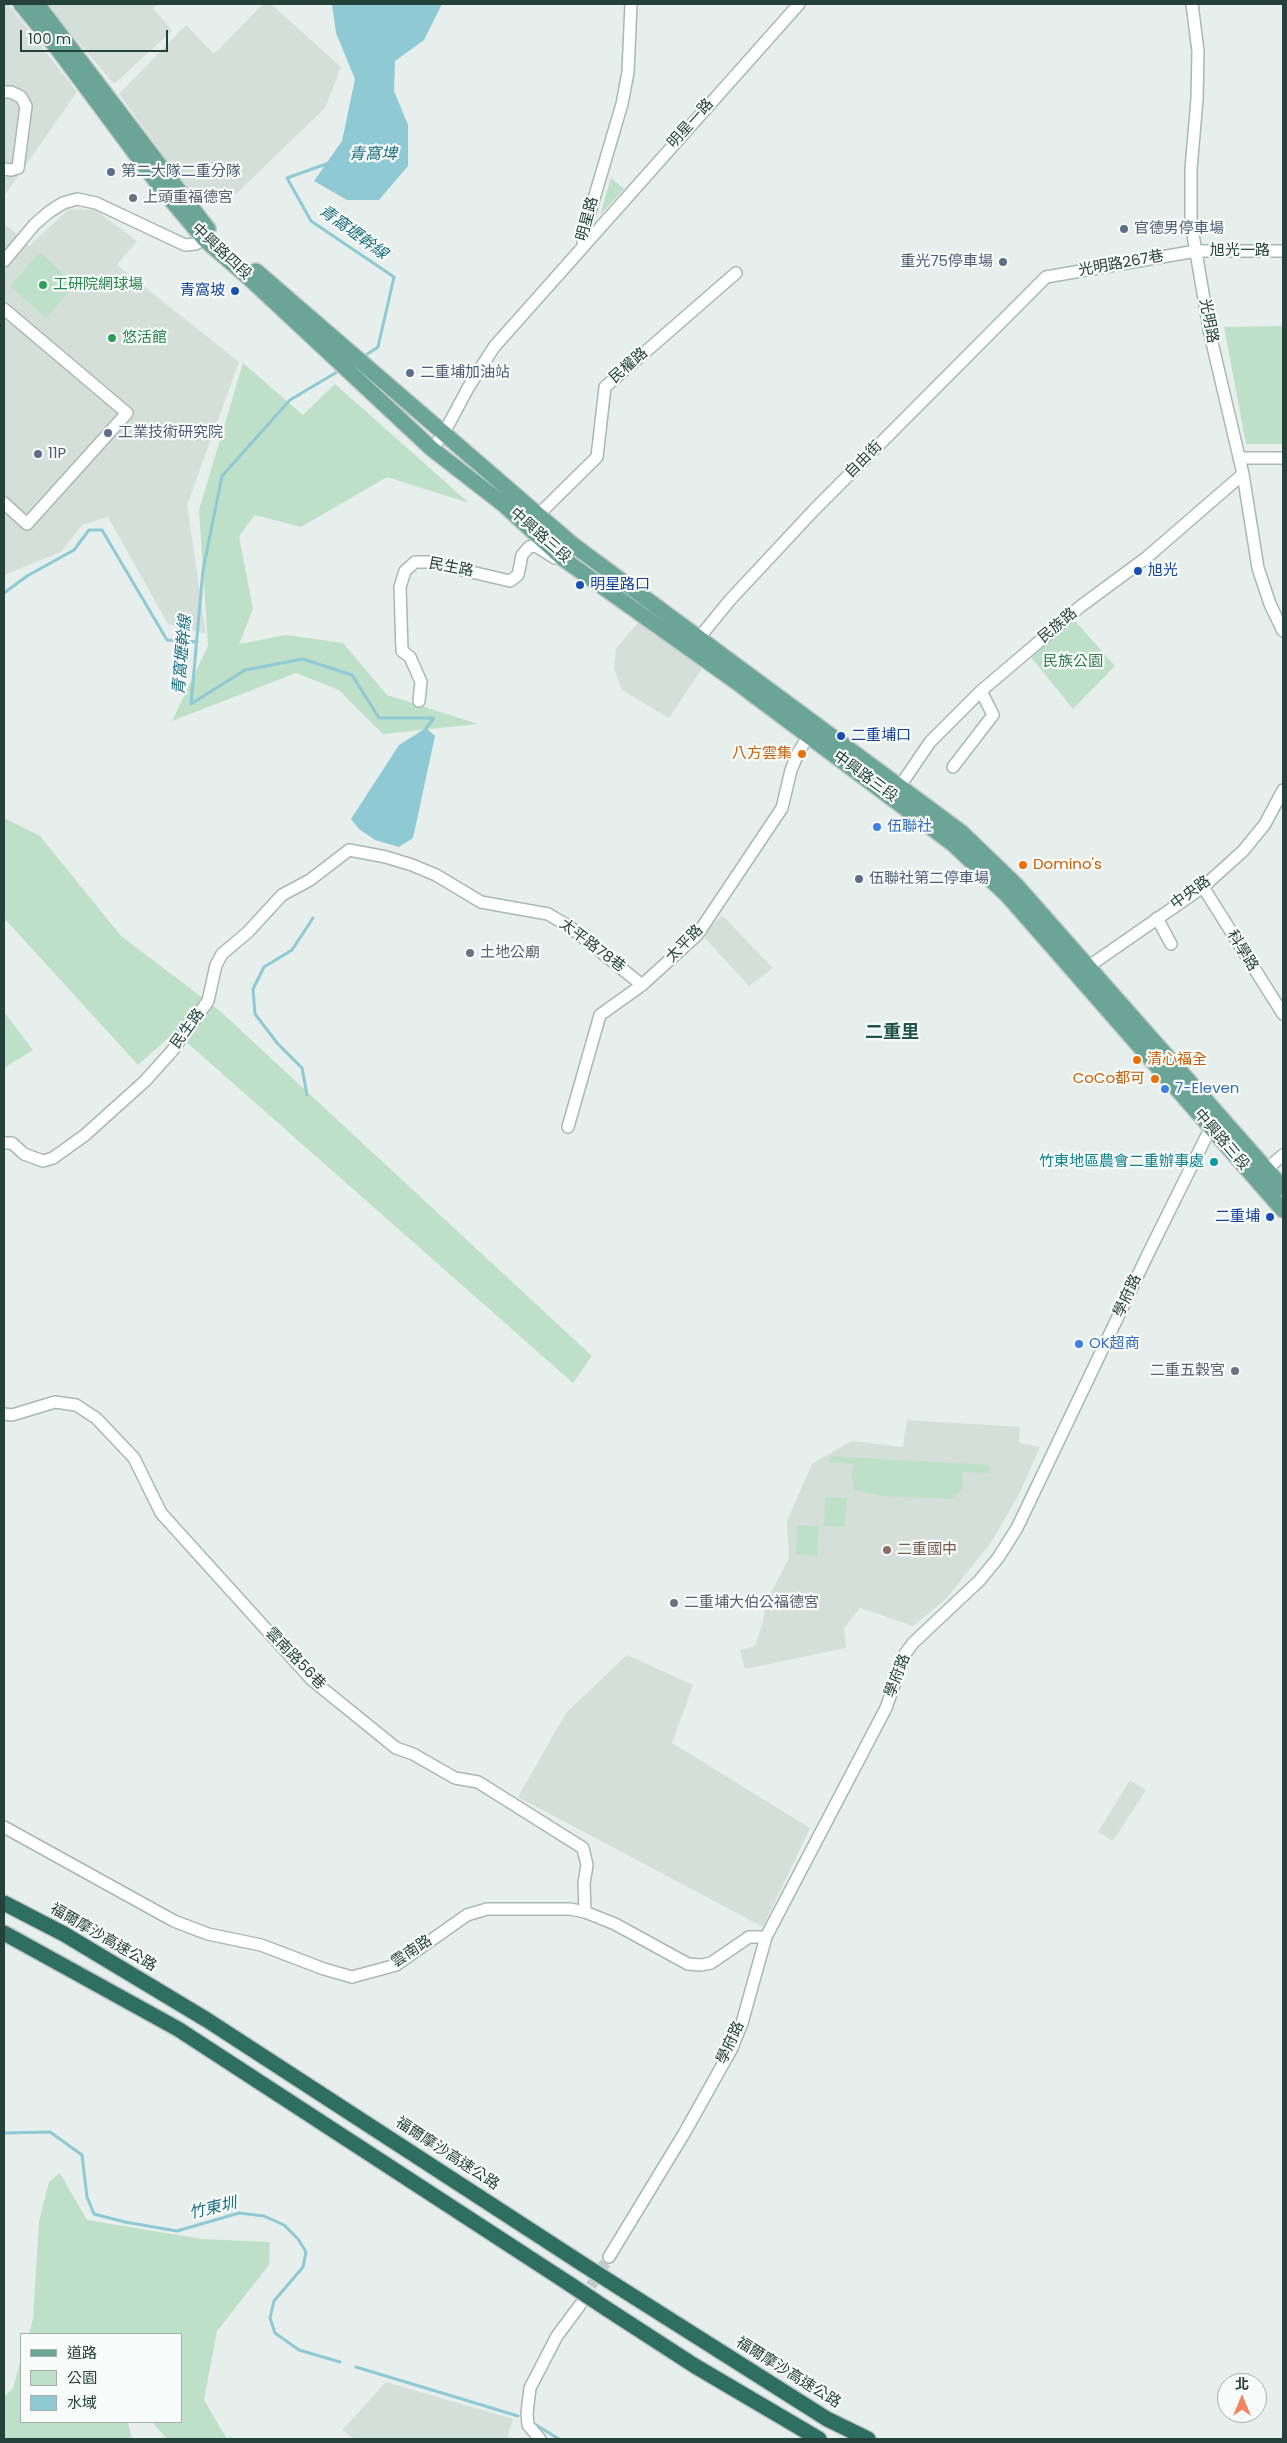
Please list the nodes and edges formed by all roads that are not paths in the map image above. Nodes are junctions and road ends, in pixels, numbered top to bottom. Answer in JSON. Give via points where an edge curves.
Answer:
{"nodes":[{"id":1,"x":20,"y":4,"type":"edge"},
{"id":2,"x":37,"y":4,"type":"edge"},
{"id":3,"x":631,"y":4,"type":"edge"},
{"id":4,"x":799,"y":4,"type":"edge"},
{"id":5,"x":1192,"y":4,"type":"edge"},
{"id":6,"x":4,"y":92,"type":"edge"},
{"id":7,"x":4,"y":169,"type":"edge"},
{"id":8,"x":207,"y":236,"type":"junction"},
{"id":9,"x":584,"y":244,"type":"junction"},
{"id":10,"x":1196,"y":250,"type":"junction"},
{"id":11,"x":1283,"y":251,"type":"edge"},
{"id":12,"x":4,"y":261,"type":"edge"},
{"id":13,"x":736,"y":273,"type":"dead end"},
{"id":14,"x":1046,"y":277,"type":"joint"},
{"id":15,"x":4,"y":309,"type":"edge"},
{"id":16,"x":444,"y":433,"type":"junction"},
{"id":17,"x":432,"y":449,"type":"junction"},
{"id":18,"x":1239,"y":458,"type":"junction"},
{"id":19,"x":1283,"y":458,"type":"edge"},
{"id":20,"x":1243,"y":474,"type":"junction"},
{"id":21,"x":4,"y":502,"type":"edge"},
{"id":22,"x":538,"y":515,"type":"junction"},
{"id":23,"x":527,"y":527,"type":"junction"},
{"id":24,"x":572,"y":544,"type":"junction"},
{"id":25,"x":562,"y":558,"type":"junction"},
{"id":26,"x":1283,"y":631,"type":"edge"},
{"id":27,"x":694,"y":644,"type":"junction"},
{"id":28,"x":981,"y":691,"type":"junction"},
{"id":29,"x":419,"y":701,"type":"dead end"},
{"id":30,"x":812,"y":731,"type":"junction"},
{"id":31,"x":953,"y":767,"type":"dead end"},
{"id":32,"x":1283,"y":790,"type":"edge"},
{"id":33,"x":897,"y":791,"type":"junction"},
{"id":34,"x":349,"y":850,"type":"joint"},
{"id":35,"x":1203,"y":887,"type":"junction"},
{"id":36,"x":1157,"y":918,"type":"junction"},
{"id":37,"x":1171,"y":944,"type":"dead end"},
{"id":38,"x":1082,"y":970,"type":"junction"},
{"id":39,"x":642,"y":985,"type":"junction"},
{"id":40,"x":1283,"y":1014,"type":"edge"},
{"id":41,"x":1216,"y":1122,"type":"junction"},
{"id":42,"x":568,"y":1127,"type":"dead end"},
{"id":43,"x":4,"y":1143,"type":"edge"},
{"id":44,"x":1283,"y":1155,"type":"edge"},
{"id":45,"x":1267,"y":1169,"type":"junction"},
{"id":46,"x":1255,"y":1179,"type":"junction"},
{"id":47,"x":1283,"y":1188,"type":"edge"},
{"id":48,"x":1283,"y":1210,"type":"edge"},
{"id":49,"x":4,"y":1414,"type":"edge"},
{"id":50,"x":4,"y":1827,"type":"edge"},
{"id":51,"x":4,"y":1904,"type":"edge"},
{"id":52,"x":585,"y":1912,"type":"junction"},
{"id":53,"x":4,"y":1933,"type":"edge"},
{"id":54,"x":766,"y":1937,"type":"junction"},
{"id":55,"x":609,"y":2257,"type":"tunnel mouth"},
{"id":56,"x":580,"y":2305,"type":"tunnel mouth"},
{"id":57,"x":540,"y":2439,"type":"edge"},
{"id":58,"x":819,"y":2439,"type":"edge"},
{"id":59,"x":868,"y":2439,"type":"edge"}],
"edges":[{"from":1,"to":8,"type":"main road","name":"中興路四段","via":[[160,188]]},
{"from":2,"to":8,"type":"main road","name":"中興路四段"},
{"from":3,"to":9,"type":"street","name":"明星路","via":[[628,72],[622,104],[585,229]]},
{"from":4,"to":9,"type":"street","name":"明星一路"},
{"from":5,"to":10,"type":"street","name":"光明路","via":[[1198,51],[1198,99],[1191,169],[1191,223]]},
{"from":6,"to":7,"type":"street","via":[[21,98],[26,106],[18,168]]},
{"from":8,"to":12,"type":"street","via":[[196,244],[185,245],[96,203],[77,199],[49,212]]},
{"from":8,"to":16,"type":"main road","name":"中興路四段"},
{"from":8,"to":17,"type":"main road","name":"中興路四段"},
{"from":9,"to":16,"type":"street","name":"明星路","via":[[494,347]]},
{"from":10,"to":11,"type":"street","name":"旭光一路"},
{"from":10,"to":14,"type":"street","name":"光明路267巷"},
{"from":10,"to":18,"type":"street","name":"光明路","via":[[1210,334]]},
{"from":13,"to":22,"type":"street","name":"民權路","via":[[605,387],[597,457]]},
{"from":14,"to":27,"type":"street","name":"自由街","via":[[814,510],[730,600]]},
{"from":15,"to":21,"type":"street","via":[[127,413],[27,524]]},
{"from":16,"to":17,"type":"street","name":"明星路"},
{"from":16,"to":22,"type":"main road","name":"中興路三段"},
{"from":17,"to":23,"type":"main road","name":"中興路三段","via":[[503,504]]},
{"from":18,"to":19,"type":"street"},
{"from":18,"to":20,"type":"street","name":"光明路"},
{"from":20,"to":26,"type":"street","name":"光明路","via":[[1258,568]]},
{"from":20,"to":28,"type":"street","name":"民族路","via":[[1146,558],[1081,606]]},
{"from":22,"to":23,"type":"street","name":"民權路"},
{"from":22,"to":24,"type":"main road","name":"中興路三段"},
{"from":23,"to":25,"type":"main road","name":"中興路三段"},
{"from":24,"to":25,"type":"street"},
{"from":24,"to":27,"type":"main road","name":"中興路三段"},
{"from":25,"to":27,"type":"main road","name":"中興路三段"},
{"from":25,"to":29,"type":"street","name":"民生路","via":[[555,558],[536,546],[529,547],[522,555],[518,575],[510,581],[429,562],[414,562],[405,572],[400,587],[402,651],[410,657],[421,682]]},
{"from":27,"to":30,"type":"main road","name":"中興路三段"},
{"from":28,"to":31,"type":"street","via":[[993,715]]},
{"from":28,"to":33,"type":"street","name":"民族路","via":[[930,742]]},
{"from":30,"to":33,"type":"main road","name":"中興路三段"},
{"from":30,"to":39,"type":"street","name":"太平路","via":[[791,770],[782,808],[774,823],[697,934]]},
{"from":32,"to":35,"type":"street","name":"中央路","via":[[1265,824],[1243,851]]},
{"from":33,"to":38,"type":"main road","name":"中興路三段","via":[[961,832],[996,866]]},
{"from":34,"to":39,"type":"street","name":"太平路78巷","via":[[412,865],[444,879],[481,902],[548,914],[570,927]]},
{"from":34,"to":43,"type":"street","name":"民生路","via":[[310,880],[282,895],[248,932],[222,954],[216,965],[208,1001],[172,1052],[85,1135],[53,1158],[43,1161],[32,1159],[12,1143]]},
{"from":35,"to":36,"type":"street","name":"中央路"},
{"from":35,"to":40,"type":"street","name":"科學路"},
{"from":36,"to":37,"type":"street"},
{"from":36,"to":38,"type":"street","name":"中央路"},
{"from":38,"to":41,"type":"main road","name":"中興路三段"},
{"from":39,"to":42,"type":"street","name":"太平路","via":[[600,1015]]},
{"from":41,"to":45,"type":"main road","name":"中興路三段"},
{"from":41,"to":46,"type":"main road","name":"中興路三段"},
{"from":41,"to":54,"type":"street","name":"學府路","via":[[1017,1528],[979,1582],[913,1642],[905,1654],[886,1708]]},
{"from":44,"to":45,"type":"street"},
{"from":45,"to":46,"type":"street"},
{"from":45,"to":47,"type":"main road","name":"中興路三段"},
{"from":46,"to":48,"type":"main road","name":"中興路三段"},
{"from":49,"to":52,"type":"street","name":"雲南路56巷","via":[[12,1415],[54,1402],[76,1405],[96,1418],[134,1458],[161,1513],[312,1680],[396,1748],[420,1757],[455,1778],[478,1782],[583,1848],[587,1864]]},
{"from":50,"to":52,"type":"street","name":"雲南路","via":[[174,1921],[208,1934],[261,1945],[352,1977],[396,1965],[467,1915],[486,1909],[570,1909]]},
{"from":51,"to":59,"type":"highway","name":"福爾摩沙高速公路","bridge":true,"via":[[64,1934],[207,2020],[620,2288],[827,2418]]},
{"from":52,"to":54,"type":"street","name":"雲南路","via":[[615,1924],[688,1964],[701,1966],[711,1963],[748,1937]]},
{"from":53,"to":58,"type":"highway","bridge":true,"via":[[178,2029],[695,2366]]},
{"from":54,"to":55,"type":"street","name":"學府路","via":[[732,2048]]},
{"from":56,"to":57,"type":"street","via":[[557,2336],[530,2388],[526,2413],[528,2425]]}]}
